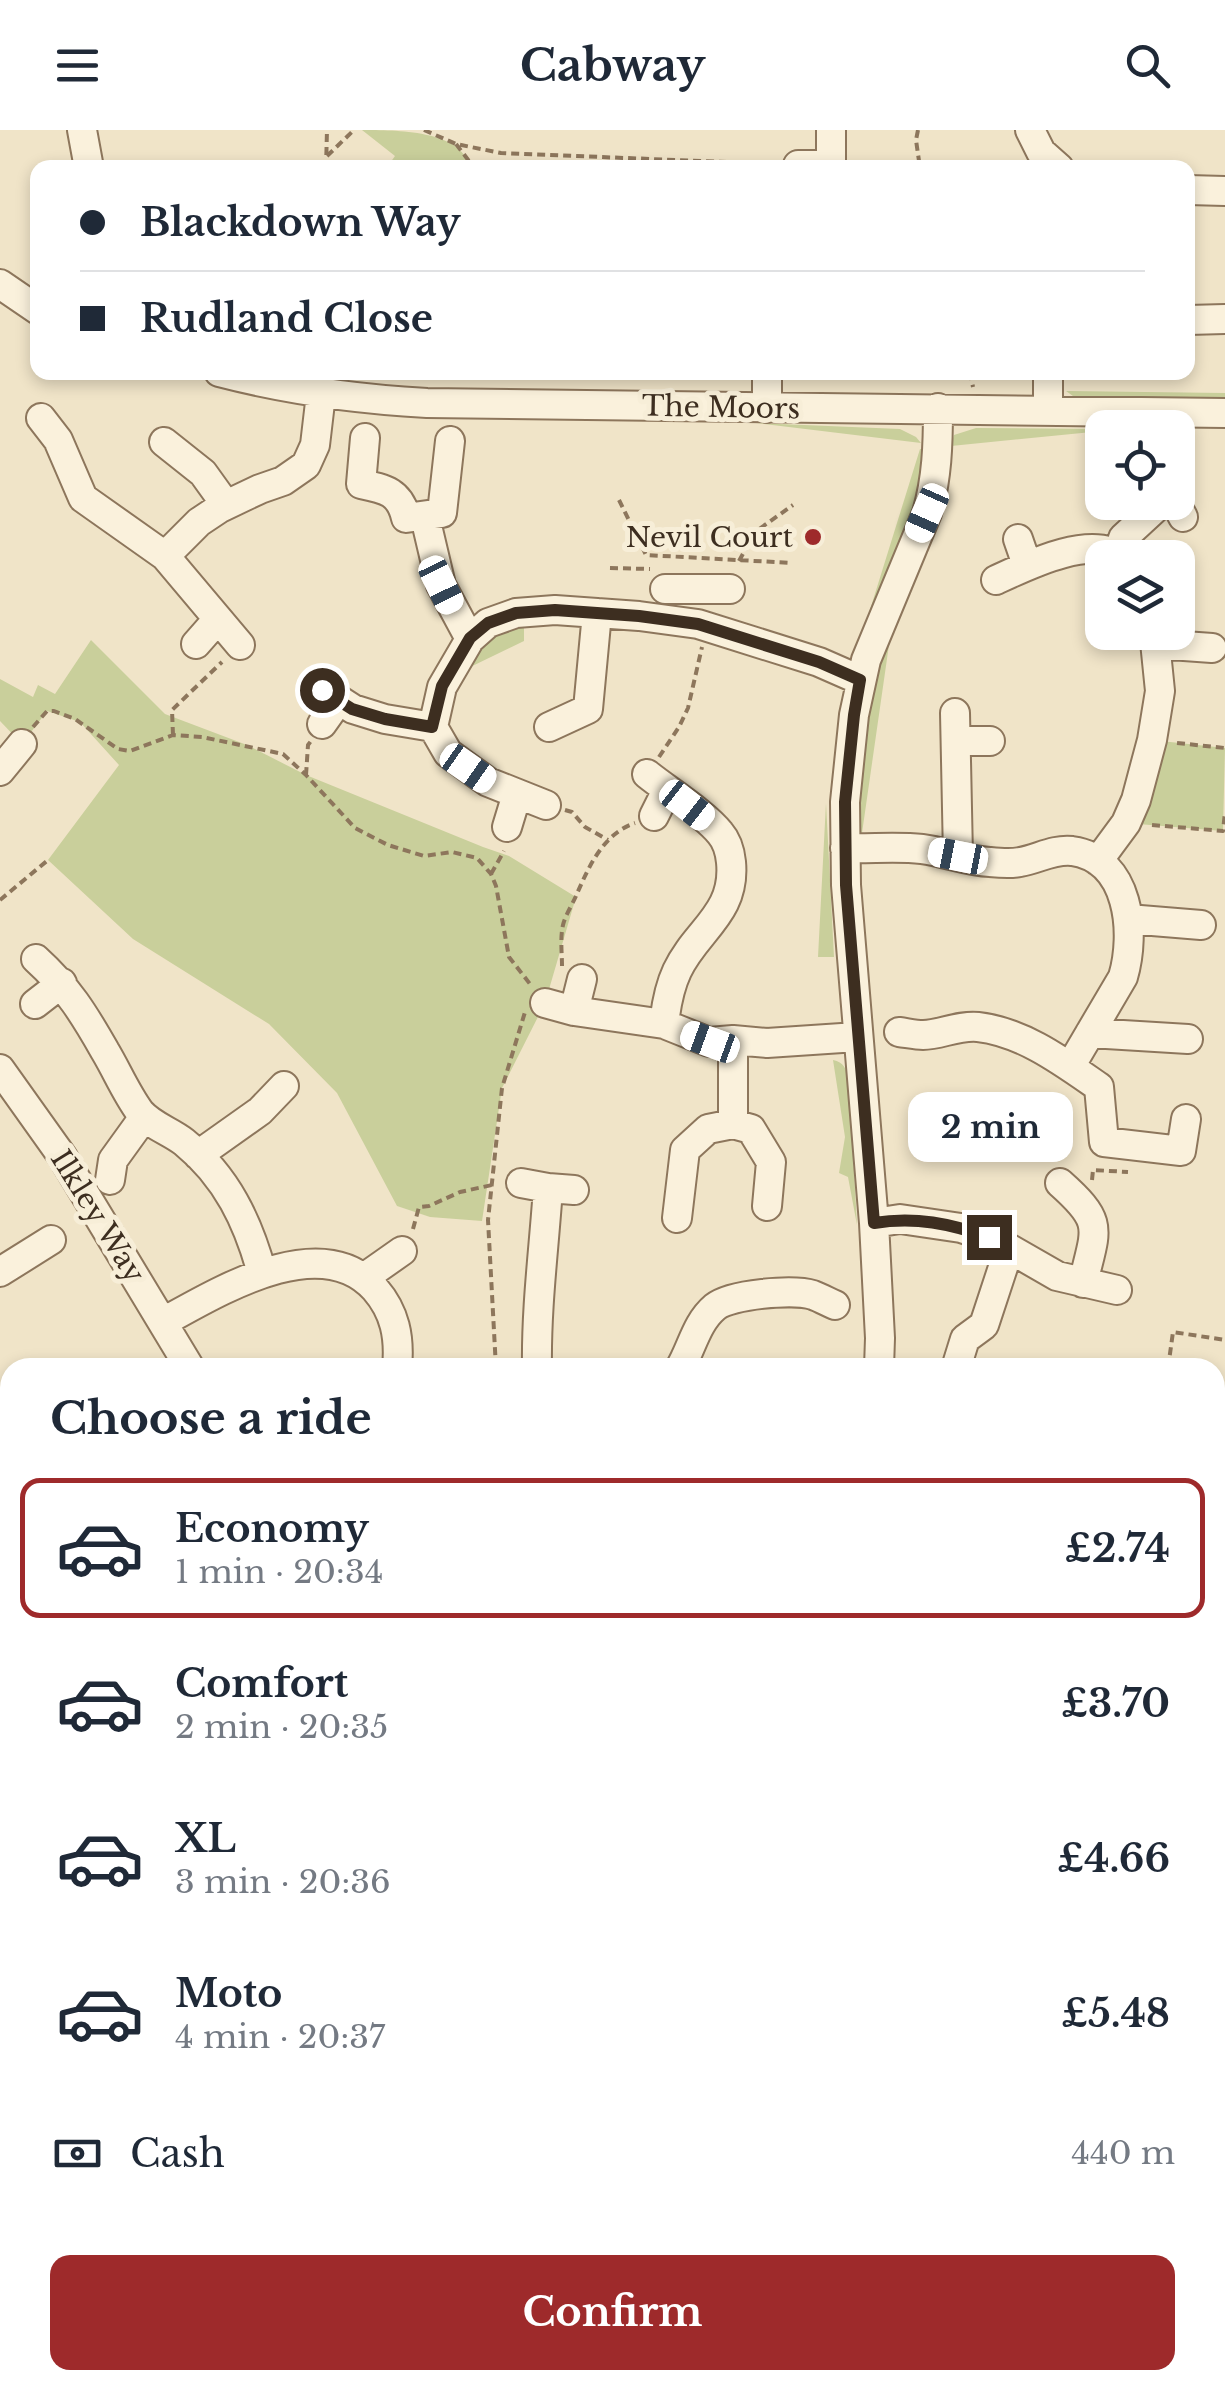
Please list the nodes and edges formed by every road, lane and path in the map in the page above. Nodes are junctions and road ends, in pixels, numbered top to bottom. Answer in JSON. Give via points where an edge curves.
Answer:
{"nodes":[{"id":1,"x":82,"y":130,"type":"edge"},
{"id":2,"x":327,"y":130,"type":"edge"},
{"id":3,"x":354,"y":130,"type":"edge"},
{"id":4,"x":424,"y":130,"type":"edge"},
{"id":5,"x":831,"y":130,"type":"edge"},
{"id":6,"x":918,"y":130,"type":"edge"},
{"id":7,"x":456,"y":144,"type":"junction"},
{"id":8,"x":326,"y":156,"type":"junction"},
{"id":9,"x":88,"y":160,"type":"edge"},
{"id":10,"x":326,"y":160,"type":"edge"},
{"id":11,"x":468,"y":160,"type":"edge"},
{"id":12,"x":690,"y":160,"type":"edge"},
{"id":13,"x":831,"y":160,"type":"edge"},
{"id":14,"x":919,"y":160,"type":"edge"},
{"id":15,"x":1195,"y":190,"type":"edge"},
{"id":16,"x":1225,"y":191,"type":"edge"},
{"id":17,"x":0,"y":284,"type":"edge"},
{"id":18,"x":30,"y":305,"type":"edge"},
{"id":19,"x":1225,"y":319,"type":"edge"},
{"id":20,"x":1195,"y":320,"type":"edge"},
{"id":21,"x":251,"y":380,"type":"edge"},
{"id":22,"x":766,"y":380,"type":"edge"},
{"id":23,"x":972,"y":380,"type":"edge"},
{"id":24,"x":1048,"y":380,"type":"edge"},
{"id":25,"x":975,"y":393,"type":"dead end"},
{"id":26,"x":321,"y":394,"type":"junction"},
{"id":27,"x":767,"y":408,"type":"junction"},
{"id":28,"x":938,"y":408,"type":"junction"},
{"id":29,"x":1048,"y":411,"type":"junction"},
{"id":30,"x":1225,"y":413,"type":"edge"},
{"id":31,"x":60,"y":428,"type":"dead end"},
{"id":32,"x":365,"y":438,"type":"dead end"},
{"id":33,"x":450,"y":441,"type":"dead end"},
{"id":34,"x":164,"y":442,"type":"dead end"},
{"id":35,"x":619,"y":500,"type":"dead end"},
{"id":36,"x":226,"y":505,"type":"junction"},
{"id":37,"x":793,"y":505,"type":"dead end"},
{"id":38,"x":425,"y":516,"type":"junction"},
{"id":39,"x":1152,"y":520,"type":"edge"},
{"id":40,"x":1123,"y":540,"type":"edge"},
{"id":41,"x":158,"y":551,"type":"junction"},
{"id":42,"x":1085,"y":551,"type":"edge"},
{"id":43,"x":740,"y":560,"type":"junction"},
{"id":44,"x":792,"y":562,"type":"dead end"},
{"id":45,"x":610,"y":568,"type":"dead end"},
{"id":46,"x":659,"y":579,"type":"joint"},
{"id":47,"x":996,"y":580,"type":"dead end"},
{"id":48,"x":715,"y":589,"type":"junction"},
{"id":49,"x":596,"y":613,"type":"junction"},
{"id":50,"x":218,"y":619,"type":"junction"},
{"id":51,"x":702,"y":626,"type":"junction"},
{"id":52,"x":470,"y":638,"type":"junction"},
{"id":53,"x":196,"y":644,"type":"dead end"},
{"id":54,"x":240,"y":645,"type":"joint"},
{"id":55,"x":1195,"y":645,"type":"edge"},
{"id":56,"x":1212,"y":648,"type":"dead end"},
{"id":57,"x":1156,"y":650,"type":"edge"},
{"id":58,"x":860,"y":680,"type":"junction"},
{"id":59,"x":322,"y":724,"type":"joint"},
{"id":60,"x":432,"y":727,"type":"junction"},
{"id":61,"x":550,"y":727,"type":"dead end"},
{"id":62,"x":174,"y":736,"type":"junction"},
{"id":63,"x":990,"y":740,"type":"dead end"},
{"id":64,"x":1152,"y":740,"type":"junction"},
{"id":65,"x":22,"y":744,"type":"joint"},
{"id":66,"x":1225,"y":748,"type":"edge"},
{"id":67,"x":0,"y":771,"type":"edge"},
{"id":68,"x":306,"y":774,"type":"junction"},
{"id":69,"x":657,"y":782,"type":"junction"},
{"id":70,"x":517,"y":794,"type":"junction"},
{"id":71,"x":546,"y":805,"type":"joint"},
{"id":72,"x":1225,"y":812,"type":"edge"},
{"id":73,"x":654,"y":816,"type":"dead end"},
{"id":74,"x":1126,"y":822,"type":"junction"},
{"id":75,"x":507,"y":828,"type":"joint"},
{"id":76,"x":608,"y":840,"type":"dead end"},
{"id":77,"x":845,"y":848,"type":"junction"},
{"id":78,"x":958,"y":856,"type":"junction"},
{"id":79,"x":48,"y":860,"type":"dead end"},
{"id":80,"x":1098,"y":861,"type":"junction"},
{"id":81,"x":491,"y":874,"type":"junction"},
{"id":82,"x":0,"y":900,"type":"edge"},
{"id":83,"x":1128,"y":919,"type":"junction"},
{"id":84,"x":1202,"y":925,"type":"dead end"},
{"id":85,"x":36,"y":959,"type":"dead end"},
{"id":86,"x":582,"y":978,"type":"dead end"},
{"id":87,"x":62,"y":983,"type":"junction"},
{"id":88,"x":538,"y":996,"type":"joint"},
{"id":89,"x":35,"y":1004,"type":"dead end"},
{"id":90,"x":574,"y":1011,"type":"junction"},
{"id":91,"x":664,"y":1024,"type":"junction"},
{"id":92,"x":1090,"y":1033,"type":"junction"},
{"id":93,"x":857,"y":1037,"type":"junction"},
{"id":94,"x":733,"y":1040,"type":"junction"},
{"id":95,"x":918,"y":1040,"type":"dead end"},
{"id":96,"x":1188,"y":1040,"type":"dead end"},
{"id":97,"x":1070,"y":1067,"type":"junction"},
{"id":98,"x":0,"y":1069,"type":"edge"},
{"id":99,"x":284,"y":1086,"type":"dead end"},
{"id":100,"x":144,"y":1116,"type":"junction"},
{"id":101,"x":1186,"y":1119,"type":"dead end"},
{"id":102,"x":733,"y":1124,"type":"junction"},
{"id":103,"x":198,"y":1155,"type":"junction"},
{"id":104,"x":1128,"y":1172,"type":"dead end"},
{"id":105,"x":110,"y":1180,"type":"dead end"},
{"id":106,"x":492,"y":1185,"type":"dead end"},
{"id":107,"x":548,"y":1187,"type":"dead end"},
{"id":108,"x":1070,"y":1192,"type":"joint"},
{"id":109,"x":766,"y":1206,"type":"dead end"},
{"id":110,"x":677,"y":1218,"type":"dead end"},
{"id":111,"x":488,"y":1220,"type":"dead end"},
{"id":112,"x":874,"y":1223,"type":"junction"},
{"id":113,"x":51,"y":1240,"type":"dead end"},
{"id":114,"x":1009,"y":1249,"type":"junction"},
{"id":115,"x":402,"y":1251,"type":"joint"},
{"id":116,"x":0,"y":1272,"type":"edge"},
{"id":117,"x":262,"y":1273,"type":"junction"},
{"id":118,"x":365,"y":1278,"type":"junction"},
{"id":119,"x":1083,"y":1283,"type":"junction"},
{"id":120,"x":1117,"y":1290,"type":"dead end"},
{"id":121,"x":163,"y":1322,"type":"junction"},
{"id":122,"x":806,"y":1324,"type":"dead end"},
{"id":123,"x":1225,"y":1340,"type":"edge"},
{"id":124,"x":184,"y":1358,"type":"edge"},
{"id":125,"x":398,"y":1358,"type":"edge"},
{"id":126,"x":495,"y":1358,"type":"edge"},
{"id":127,"x":537,"y":1358,"type":"edge"},
{"id":128,"x":685,"y":1358,"type":"edge"},
{"id":129,"x":879,"y":1358,"type":"edge"},
{"id":130,"x":959,"y":1358,"type":"edge"},
{"id":131,"x":1169,"y":1358,"type":"edge"}],
"edges":[{"from":1,"to":9,"type":"street"},
{"from":2,"to":8,"type":"path"},
{"from":3,"to":8,"type":"path"},
{"from":4,"to":7,"type":"path"},
{"from":5,"to":13,"type":"street"},
{"from":6,"to":14,"type":"path"},
{"from":7,"to":11,"type":"path"},
{"from":7,"to":12,"type":"path","via":[[501,153]]},
{"from":8,"to":10,"type":"path"},
{"from":15,"to":16,"type":"street"},
{"from":17,"to":18,"type":"street"},
{"from":19,"to":20,"type":"street"},
{"from":21,"to":26,"type":"street","name":"The Moors"},
{"from":22,"to":27,"type":"street"},
{"from":23,"to":25,"type":"path"},
{"from":24,"to":29,"type":"street"},
{"from":26,"to":27,"type":"street","name":"The Moors","via":[[427,403]]},
{"from":26,"to":36,"type":"street","via":[[306,465]]},
{"from":27,"to":28,"type":"street","name":"The Moors"},
{"from":28,"to":29,"type":"street","name":"The Moors"},
{"from":28,"to":58,"type":"street","via":[[937,467],[927,513]]},
{"from":29,"to":30,"type":"street","name":"The Moors"},
{"from":31,"to":41,"type":"street","via":[[83,498]]},
{"from":32,"to":38,"type":"street","via":[[361,484]]},
{"from":33,"to":38,"type":"street"},
{"from":34,"to":36,"type":"street","via":[[203,473]]},
{"from":35,"to":43,"type":"path","via":[[646,555]]},
{"from":36,"to":41,"type":"street"},
{"from":37,"to":43,"type":"path","via":[[754,532]]},
{"from":38,"to":52,"type":"street","via":[[441,585]]},
{"from":39,"to":40,"type":"street"},
{"from":41,"to":50,"type":"street"},
{"from":42,"to":47,"type":"street","via":[[1022,552]]},
{"from":43,"to":44,"type":"path"},
{"from":43,"to":48,"type":"path"},
{"from":45,"to":46,"type":"path"},
{"from":46,"to":48,"type":"street"},
{"from":48,"to":51,"type":"street"},
{"from":49,"to":51,"type":"street"},
{"from":49,"to":52,"type":"street","via":[[516,613]]},
{"from":49,"to":61,"type":"street","via":[[588,709]]},
{"from":50,"to":53,"type":"street"},
{"from":50,"to":54,"type":"street"},
{"from":51,"to":58,"type":"street"},
{"from":51,"to":69,"type":"path","via":[[688,708]]},
{"from":52,"to":60,"type":"street","via":[[442,686]]},
{"from":54,"to":62,"type":"path","via":[[172,710]]},
{"from":55,"to":56,"type":"street"},
{"from":57,"to":64,"type":"street","via":[[1160,691]]},
{"from":58,"to":77,"type":"street"},
{"from":59,"to":60,"type":"street","via":[[330,695],[352,709]]},
{"from":59,"to":68,"type":"path","via":[[308,745]]},
{"from":60,"to":70,"type":"street","via":[[448,753]]},
{"from":62,"to":65,"type":"path","via":[[118,749],[75,718],[47,711]]},
{"from":62,"to":68,"type":"path","via":[[283,754]]},
{"from":63,"to":78,"type":"street","via":[[956,727]]},
{"from":64,"to":66,"type":"path"},
{"from":64,"to":74,"type":"street"},
{"from":65,"to":67,"type":"street"},
{"from":68,"to":81,"type":"path","via":[[355,828],[424,856],[470,855]]},
{"from":69,"to":73,"type":"street"},
{"from":69,"to":91,"type":"street","via":[[722,834],[732,871],[718,916],[678,970]]},
{"from":70,"to":71,"type":"street"},
{"from":70,"to":75,"type":"street"},
{"from":71,"to":76,"type":"path","via":[[572,812]]},
{"from":72,"to":74,"type":"path","via":[[1223,830]]},
{"from":74,"to":80,"type":"street"},
{"from":75,"to":81,"type":"path","via":[[507,845]]},
{"from":77,"to":78,"type":"street","via":[[918,848]]},
{"from":77,"to":93,"type":"street"},
{"from":78,"to":80,"type":"street","via":[[1012,863],[1072,851]]},
{"from":79,"to":82,"type":"path"},
{"from":80,"to":83,"type":"street","via":[[1120,887]]},
{"from":81,"to":88,"type":"path","via":[[509,957]]},
{"from":83,"to":84,"type":"street"},
{"from":83,"to":92,"type":"street","via":[[1123,977]]},
{"from":85,"to":87,"type":"street"},
{"from":86,"to":90,"type":"street"},
{"from":87,"to":89,"type":"street"},
{"from":87,"to":100,"type":"street"},
{"from":88,"to":90,"type":"street"},
{"from":90,"to":91,"type":"street"},
{"from":91,"to":94,"type":"street","via":[[710,1042]]},
{"from":92,"to":96,"type":"street"},
{"from":92,"to":97,"type":"street"},
{"from":93,"to":94,"type":"street"},
{"from":93,"to":112,"type":"street"},
{"from":94,"to":102,"type":"street"},
{"from":95,"to":97,"type":"street","via":[[977,1027],[1029,1043]]},
{"from":97,"to":101,"type":"street","via":[[1099,1088],[1104,1142],[1181,1151]]},
{"from":98,"to":121,"type":"street","name":"Ilkley Way","via":[[62,1156]]},
{"from":99,"to":103,"type":"street","via":[[268,1120]]},
{"from":100,"to":103,"type":"street"},
{"from":100,"to":105,"type":"street","via":[[113,1160]]},
{"from":102,"to":109,"type":"street","via":[[751,1130],[771,1162]]},
{"from":102,"to":110,"type":"street","via":[[708,1129],[685,1150]]},
{"from":103,"to":117,"type":"street","via":[[237,1204]]},
{"from":104,"to":108,"type":"path","via":[[1093,1170],[1092,1192]]},
{"from":106,"to":115,"type":"path","via":[[419,1206]]},
{"from":107,"to":127,"type":"street"},
{"from":108,"to":119,"type":"street","via":[[1094,1228]]},
{"from":111,"to":126,"type":"path"},
{"from":112,"to":114,"type":"street","via":[[900,1218],[961,1228]]},
{"from":112,"to":129,"type":"street"},
{"from":113,"to":116,"type":"street"},
{"from":114,"to":119,"type":"street"},
{"from":114,"to":130,"type":"street","via":[[984,1325],[965,1339]]},
{"from":115,"to":118,"type":"street"},
{"from":117,"to":118,"type":"street","via":[[331,1265]]},
{"from":117,"to":121,"type":"street"},
{"from":118,"to":125,"type":"street","via":[[397,1327]]},
{"from":119,"to":120,"type":"street"},
{"from":121,"to":124,"type":"street","name":"Ilkley Way"},
{"from":122,"to":128,"type":"street","via":[[824,1300],[796,1293],[744,1297],[717,1305]]},
{"from":123,"to":131,"type":"path","via":[[1173,1332]]}]}
